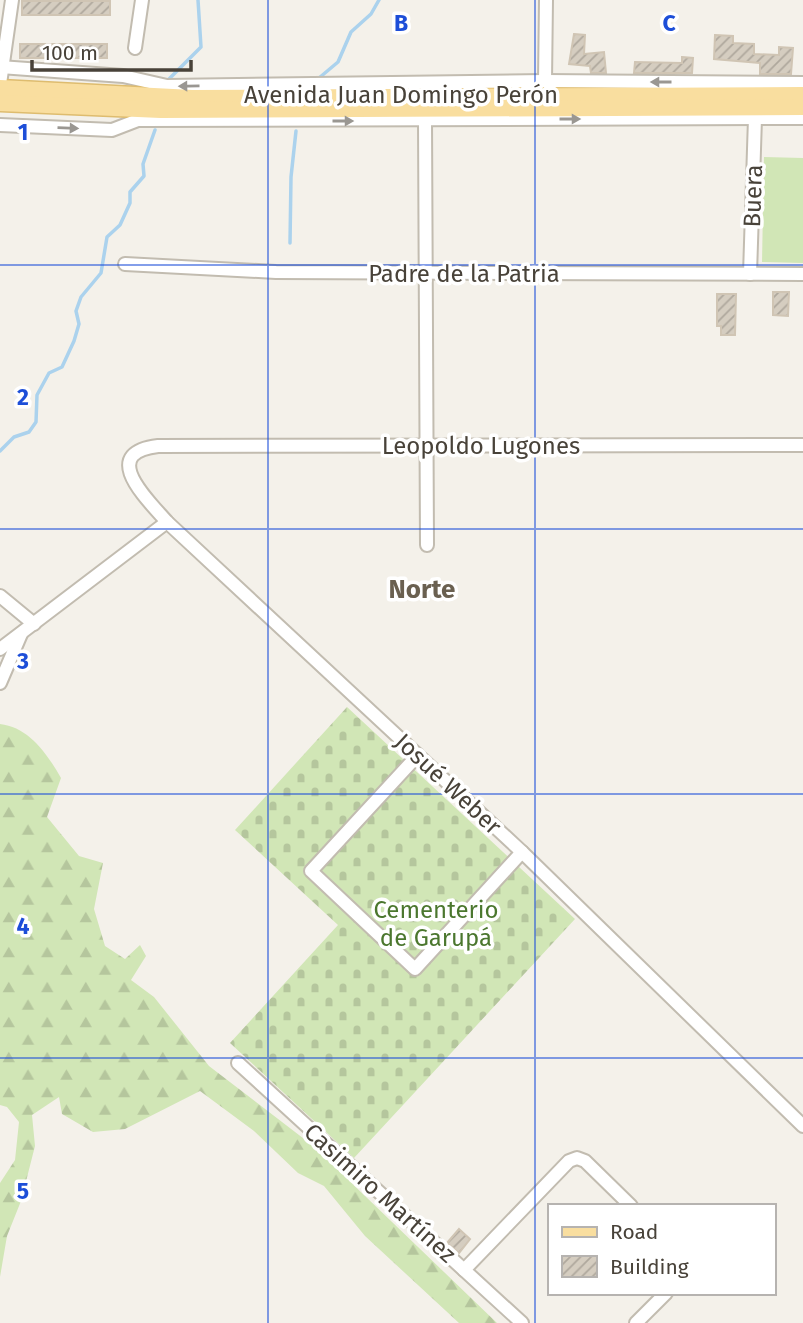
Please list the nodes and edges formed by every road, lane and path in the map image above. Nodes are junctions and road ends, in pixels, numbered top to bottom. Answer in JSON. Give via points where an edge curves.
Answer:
{"nodes":[{"id":1,"x":12,"y":0,"type":"edge"},
{"id":2,"x":142,"y":0,"type":"edge"},
{"id":3,"x":545,"y":0,"type":"edge"},
{"id":4,"x":135,"y":47,"type":"dead end"},
{"id":5,"x":2,"y":67,"type":"edge"},
{"id":6,"x":545,"y":81,"type":"junction"},
{"id":7,"x":803,"y":83,"type":"edge"},
{"id":8,"x":0,"y":86,"type":"edge"},
{"id":9,"x":803,"y":95,"type":"edge"},
{"id":10,"x":0,"y":103,"type":"edge"},
{"id":11,"x":803,"y":107,"type":"edge"},
{"id":12,"x":755,"y":118,"type":"junction"},
{"id":13,"x":803,"y":118,"type":"edge"},
{"id":14,"x":425,"y":120,"type":"junction"},
{"id":15,"x":0,"y":125,"type":"edge"},
{"id":16,"x":125,"y":264,"type":"dead end"},
{"id":17,"x":425,"y":274,"type":"junction"},
{"id":18,"x":750,"y":274,"type":"junction"},
{"id":19,"x":803,"y":274,"type":"edge"},
{"id":20,"x":803,"y":445,"type":"edge"},
{"id":21,"x":159,"y":446,"type":"joint"},
{"id":22,"x":429,"y":446,"type":"junction"},
{"id":23,"x":167,"y":522,"type":"junction"},
{"id":24,"x":427,"y":545,"type":"dead end"},
{"id":25,"x":0,"y":596,"type":"edge"},
{"id":26,"x":34,"y":624,"type":"junction"},
{"id":27,"x":21,"y":634,"type":"junction"},
{"id":28,"x":0,"y":649,"type":"edge"},
{"id":29,"x":0,"y":683,"type":"edge"},
{"id":30,"x":418,"y":755,"type":"junction"},
{"id":31,"x":522,"y":852,"type":"junction"},
{"id":32,"x":238,"y":1063,"type":"dead end"},
{"id":33,"x":803,"y":1126,"type":"edge"},
{"id":34,"x":629,"y":1204,"type":"edge"},
{"id":35,"x":464,"y":1270,"type":"junction"},
{"id":36,"x":664,"y":1295,"type":"edge"},
{"id":37,"x":522,"y":1323,"type":"edge"},
{"id":38,"x":636,"y":1323,"type":"edge"}],
"edges":[{"from":1,"to":5,"type":"street"},
{"from":2,"to":4,"type":"street"},
{"from":3,"to":6,"type":"street"},
{"from":6,"to":5,"type":"street","one_way":true,"via":[[167,86],[123,76]]},
{"from":5,"to":8,"type":"street"},
{"from":7,"to":6,"type":"street","one_way":true},
{"from":8,"to":9,"type":"main road","name":"Avenida Juan Domingo Perón","via":[[192,98]]},
{"from":10,"to":11,"type":"main road","name":"Avenida Juan Domingo Perón","via":[[161,110]]},
{"from":12,"to":13,"type":"street"},
{"from":14,"to":12,"type":"street","one_way":true},
{"from":12,"to":18,"type":"street","name":"Buera"},
{"from":15,"to":14,"type":"street","one_way":true,"via":[[112,130],[138,120]]},
{"from":14,"to":17,"type":"street"},
{"from":16,"to":17,"type":"street","name":"Padre de la Patria"},
{"from":17,"to":18,"type":"street","name":"Padre de la Patria"},
{"from":17,"to":22,"type":"street"},
{"from":18,"to":19,"type":"street","name":"Padre de la Patria"},
{"from":20,"to":22,"type":"street","name":"Leopoldo Lugones"},
{"from":21,"to":22,"type":"street","name":"Leopoldo Lugones"},
{"from":21,"to":23,"type":"street","name":"Josué Weber","via":[[141,448],[129,467],[136,486]]},
{"from":22,"to":24,"type":"street"},
{"from":23,"to":26,"type":"street"},
{"from":23,"to":30,"type":"street","name":"Josué Weber"},
{"from":25,"to":26,"type":"street"},
{"from":26,"to":27,"type":"street"},
{"from":27,"to":28,"type":"street"},
{"from":27,"to":29,"type":"street"},
{"from":30,"to":31,"type":"street","name":"Josué Weber"},
{"from":30,"to":31,"type":"street","via":[[311,871],[415,969]]},
{"from":31,"to":33,"type":"street","name":"Josué Weber"},
{"from":32,"to":35,"type":"street","name":"Casimiro Martínez"},
{"from":34,"to":35,"type":"street","via":[[585,1161],[569,1161]]},
{"from":35,"to":37,"type":"street","name":"Casimiro Martínez"},
{"from":36,"to":38,"type":"street"}]}
